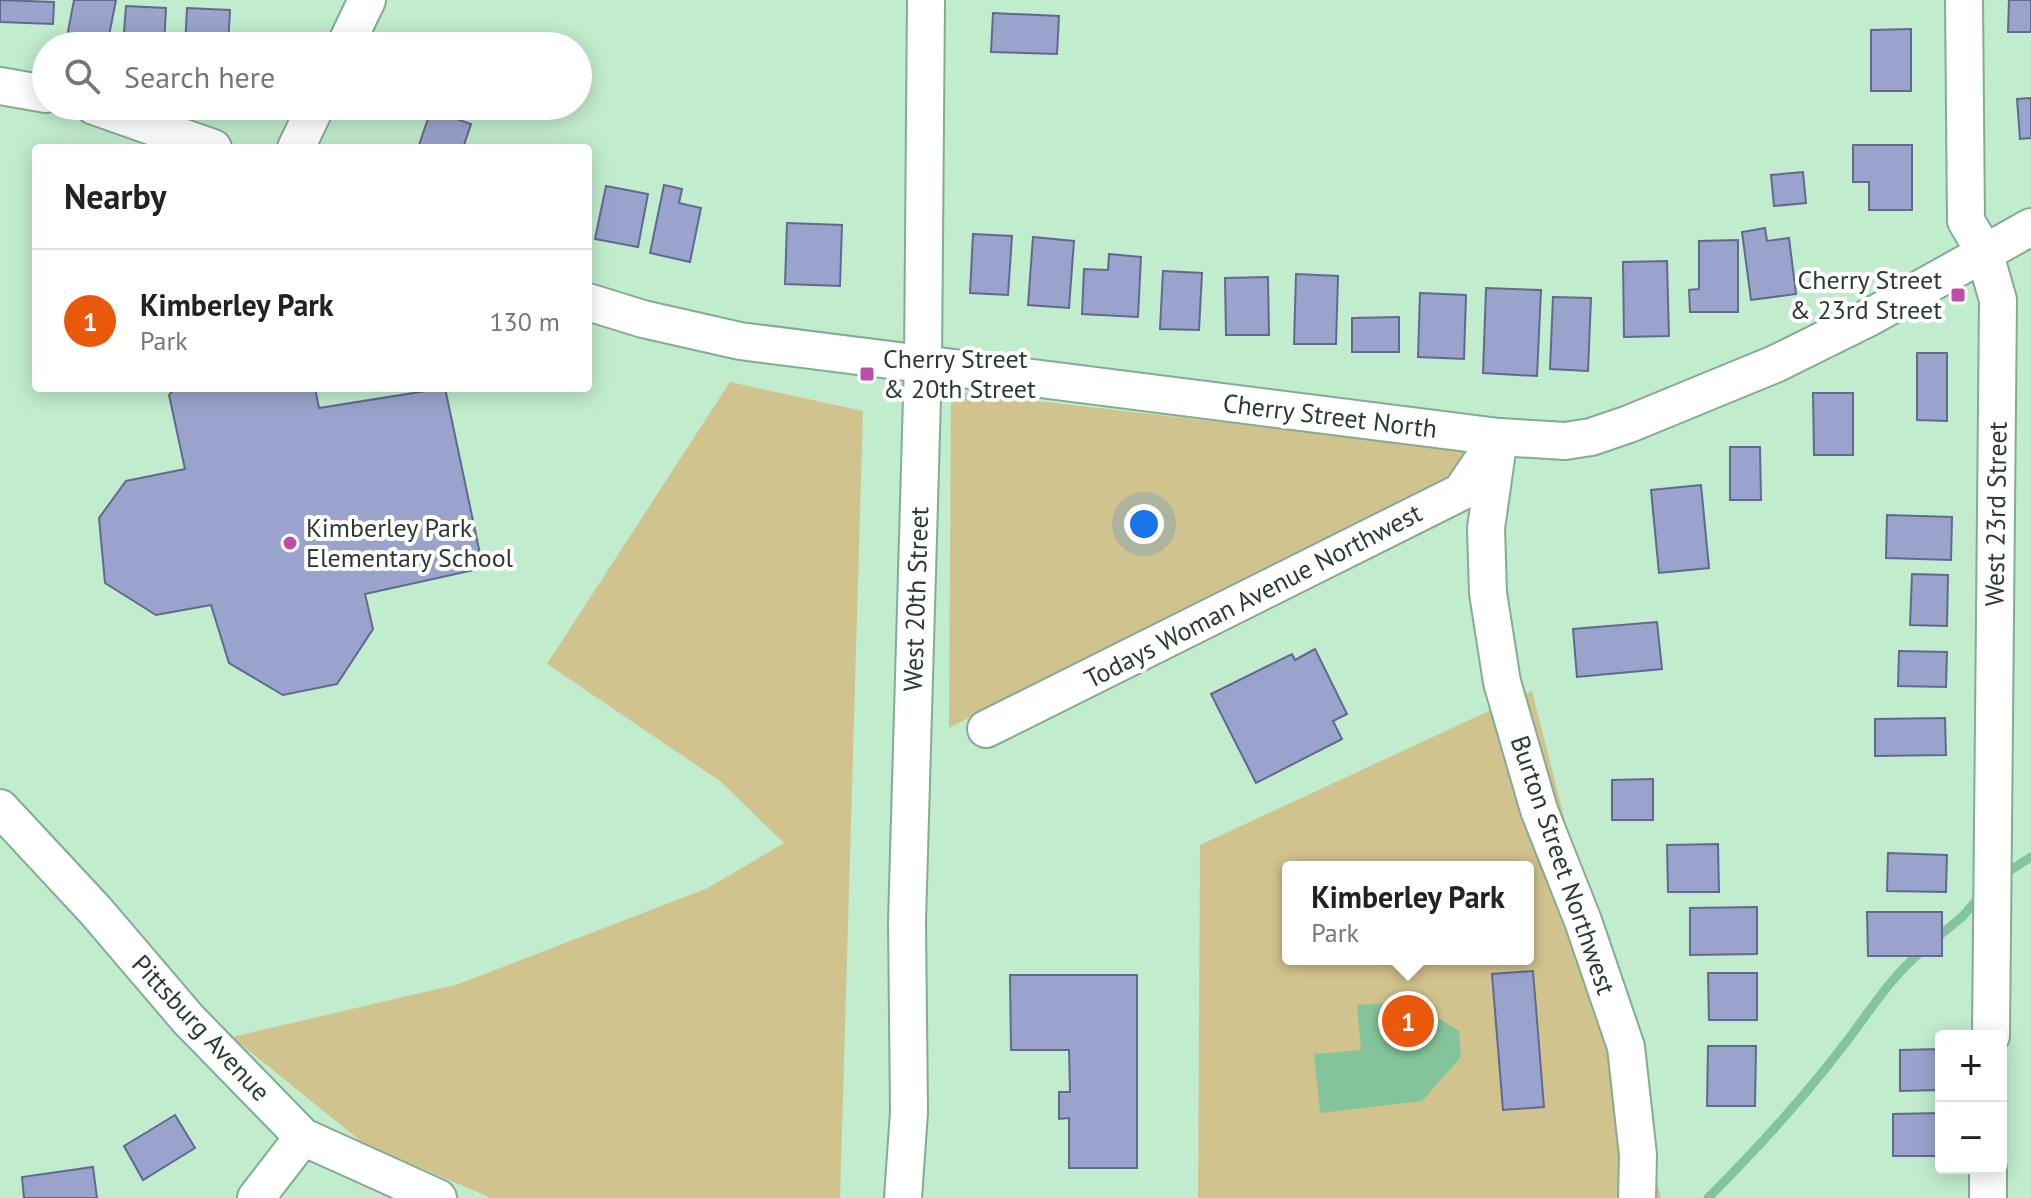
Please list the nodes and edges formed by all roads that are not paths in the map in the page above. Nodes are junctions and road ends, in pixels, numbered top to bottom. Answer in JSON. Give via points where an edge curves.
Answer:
{"nodes":[{"id":1,"x":367,"y":0,"type":"edge"},
{"id":2,"x":926,"y":0,"type":"edge"},
{"id":3,"x":1964,"y":0,"type":"edge"},
{"id":4,"x":352,"y":32,"type":"edge"},
{"id":5,"x":0,"y":86,"type":"edge"},
{"id":6,"x":32,"y":92,"type":"edge"},
{"id":7,"x":134,"y":120,"type":"edge"},
{"id":8,"x":309,"y":120,"type":"edge"},
{"id":9,"x":202,"y":144,"type":"edge"},
{"id":10,"x":298,"y":144,"type":"edge"},
{"id":11,"x":2031,"y":227,"type":"edge"},
{"id":12,"x":1984,"y":251,"type":"junction"},
{"id":13,"x":592,"y":303,"type":"edge"},
{"id":14,"x":923,"y":363,"type":"junction"},
{"id":15,"x":1499,"y":437,"type":"junction"},
{"id":16,"x":986,"y":729,"type":"dead end"},
{"id":17,"x":0,"y":808,"type":"edge"},
{"id":18,"x":1991,"y":1030,"type":"edge"},
{"id":19,"x":303,"y":1137,"type":"junction"},
{"id":20,"x":1988,"y":1174,"type":"edge"},
{"id":21,"x":256,"y":1198,"type":"edge"},
{"id":22,"x":438,"y":1198,"type":"edge"},
{"id":23,"x":903,"y":1198,"type":"edge"},
{"id":24,"x":1637,"y":1198,"type":"edge"},
{"id":25,"x":1988,"y":1198,"type":"edge"}],
"edges":[{"from":1,"to":4,"type":"street"},
{"from":2,"to":14,"type":"street","name":"West 20th Street"},
{"from":3,"to":12,"type":"street","name":"West 23rd Street","via":[[1966,221]]},
{"from":5,"to":6,"type":"street"},
{"from":7,"to":9,"type":"street"},
{"from":8,"to":10,"type":"street"},
{"from":11,"to":12,"type":"street","name":"Cherry Street North"},
{"from":12,"to":15,"type":"street","name":"Cherry Street North","via":[[1775,364],[1629,424],[1565,441]]},
{"from":12,"to":18,"type":"street","name":"West 23rd Street","via":[[1998,300]]},
{"from":13,"to":14,"type":"street","name":"Cherry Street North","via":[[740,341]]},
{"from":14,"to":15,"type":"street","name":"Cherry Street North"},
{"from":14,"to":23,"type":"street","name":"West 20th Street"},
{"from":15,"to":16,"type":"street","name":"Todays Woman Avenue Northwest","via":[[1461,492]]},
{"from":15,"to":24,"type":"street","name":"Burton Street Northwest","via":[[1486,528],[1488,593],[1502,682],[1548,838],[1626,1047],[1638,1155]]},
{"from":17,"to":19,"type":"street","name":"Pittsburg Avenue","via":[[188,1019]]},
{"from":19,"to":21,"type":"street"},
{"from":19,"to":22,"type":"street","name":"Pittsburg Avenue"},
{"from":20,"to":25,"type":"street"}]}
